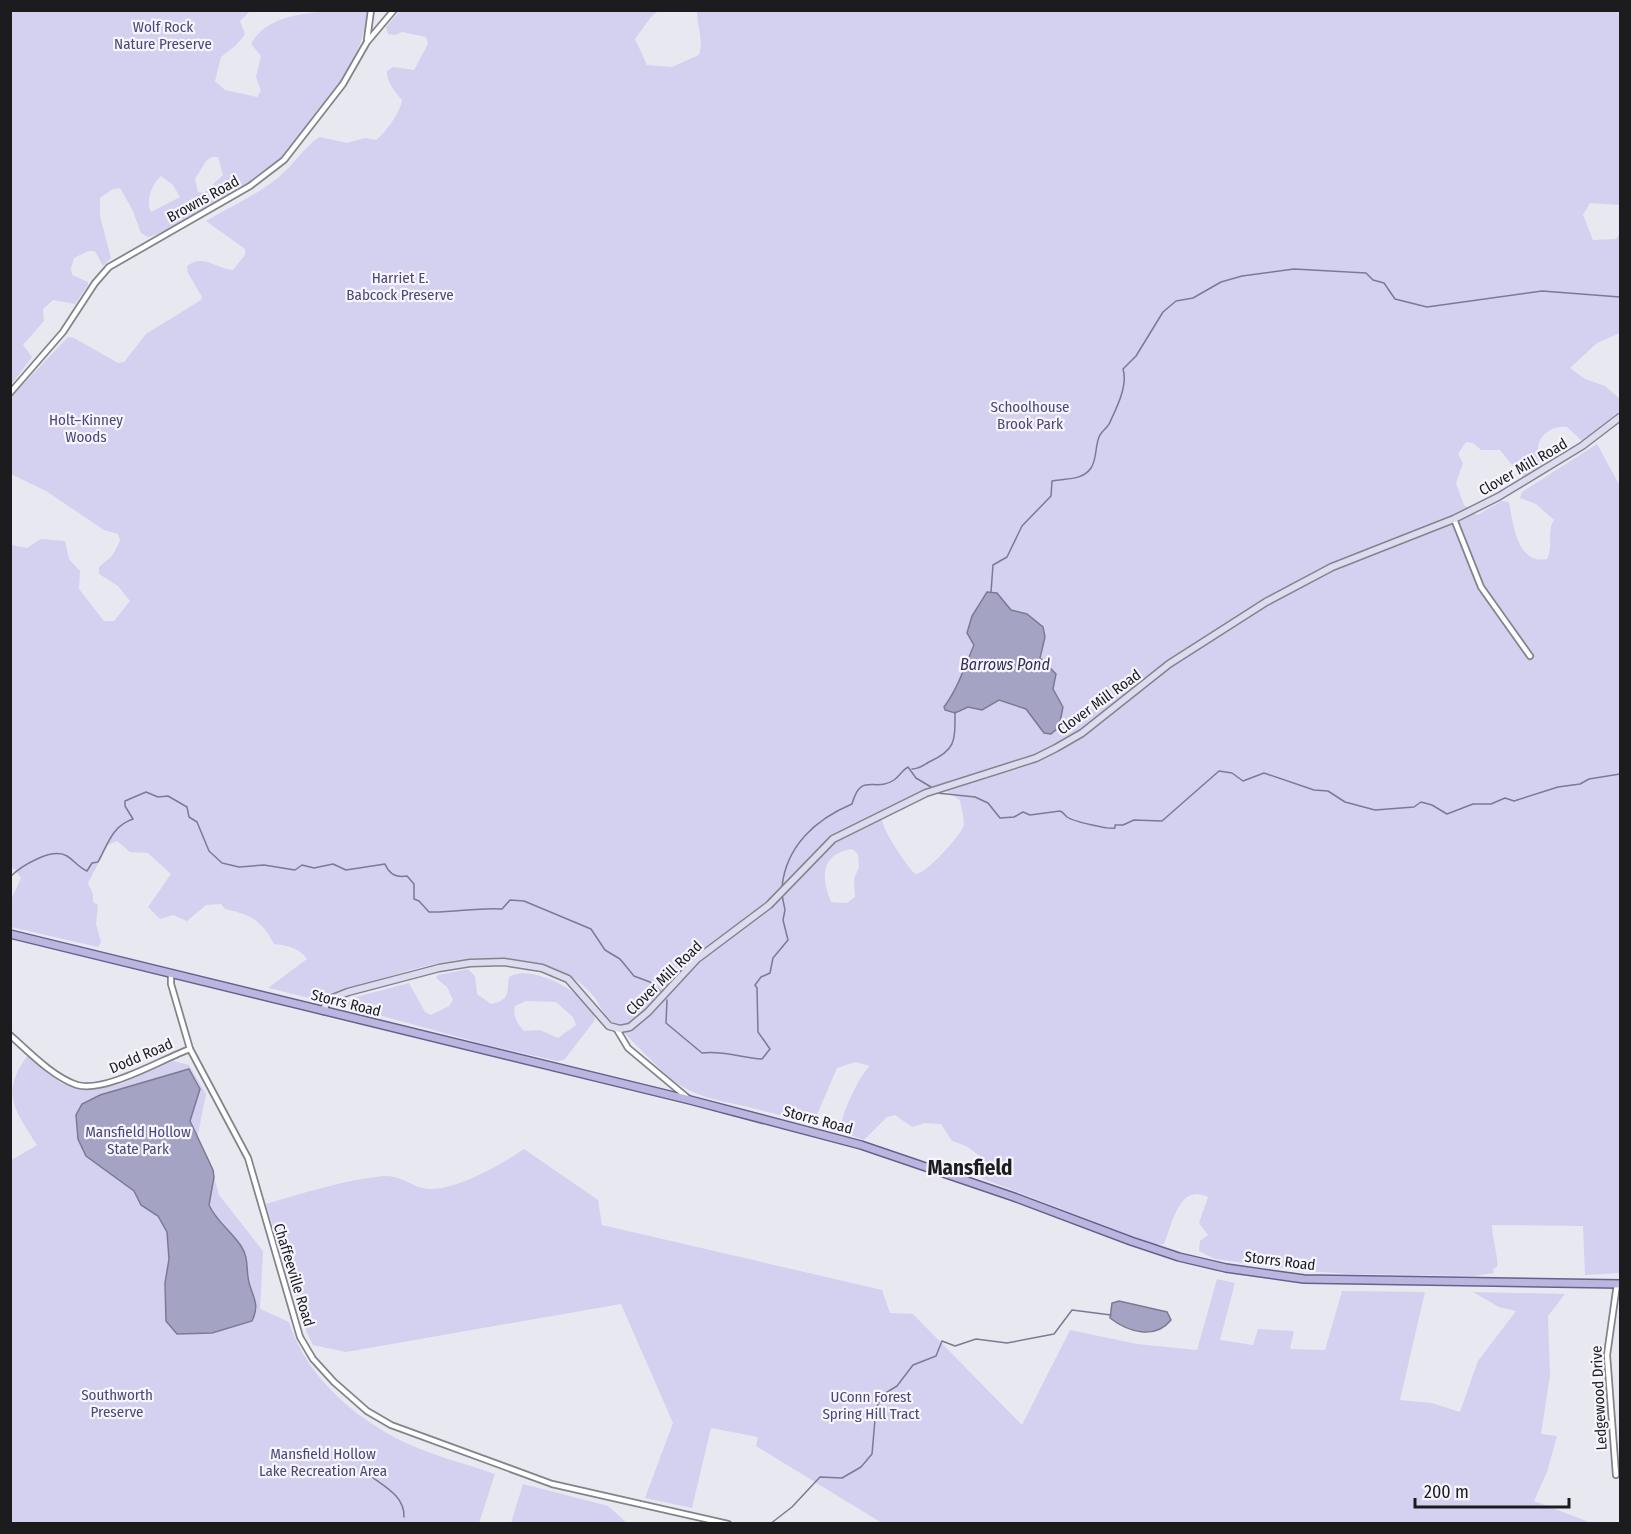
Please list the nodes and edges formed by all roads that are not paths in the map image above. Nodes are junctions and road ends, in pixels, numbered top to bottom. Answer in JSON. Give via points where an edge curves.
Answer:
{"nodes":[{"id":1,"x":372,"y":10,"type":"edge"},
{"id":2,"x":394,"y":10,"type":"edge"},
{"id":3,"x":367,"y":42,"type":"junction"},
{"id":4,"x":10,"y":393,"type":"edge"},
{"id":5,"x":1620,"y":417,"type":"edge"},
{"id":6,"x":1454,"y":519,"type":"junction"},
{"id":7,"x":1530,"y":656,"type":"dead end"},
{"id":8,"x":10,"y":934,"type":"edge"},
{"id":9,"x":171,"y":974,"type":"junction"},
{"id":10,"x":323,"y":1011,"type":"junction"},
{"id":11,"x":616,"y":1028,"type":"junction"},
{"id":12,"x":10,"y":1035,"type":"edge"},
{"id":13,"x":190,"y":1049,"type":"junction"},
{"id":14,"x":690,"y":1100,"type":"junction"},
{"id":15,"x":1619,"y":1284,"type":"edge"},
{"id":16,"x":1616,"y":1475,"type":"dead end"},
{"id":17,"x":728,"y":1524,"type":"edge"}],
"edges":[{"from":1,"to":3,"type":"street"},
{"from":2,"to":3,"type":"street","name":"Browns Road"},
{"from":3,"to":4,"type":"street","name":"Browns Road","via":[[337,93],[284,160],[250,186],[109,267],[57,339]]},
{"from":5,"to":6,"type":"street","name":"Clover Mill Road","via":[[1545,470]]},
{"from":6,"to":7,"type":"street","via":[[1482,587]]},
{"from":6,"to":11,"type":"street","name":"Clover Mill Road","via":[[1332,567],[1266,602],[1170,664],[1082,733],[1056,748],[926,793],[833,839],[781,894],[696,959],[635,1025]]},
{"from":8,"to":9,"type":"main road","name":"Storrs Road"},
{"from":9,"to":10,"type":"main road","name":"Storrs Road"},
{"from":9,"to":13,"type":"street","name":"Chaffeeville Road"},
{"from":10,"to":11,"type":"street","name":"Clover Mill Road","via":[[328,1000],[348,992],[439,968],[504,962],[542,968],[567,979],[605,1022]]},
{"from":10,"to":14,"type":"main road","name":"Storrs Road"},
{"from":11,"to":14,"type":"street","name":"Clover Mill Road","via":[[628,1048]]},
{"from":12,"to":13,"type":"street","name":"Dodd Road","via":[[61,1076],[84,1086],[109,1083]]},
{"from":13,"to":17,"type":"street","name":"Chaffeeville Road","via":[[248,1158],[300,1337],[313,1359],[350,1398],[391,1425],[552,1484]]},
{"from":14,"to":15,"type":"main road","name":"Storrs Road","via":[[861,1145],[1131,1241],[1226,1268],[1304,1279]]},
{"from":15,"to":16,"type":"street","name":"Ledgewood Drive","via":[[1608,1355]]}]}
